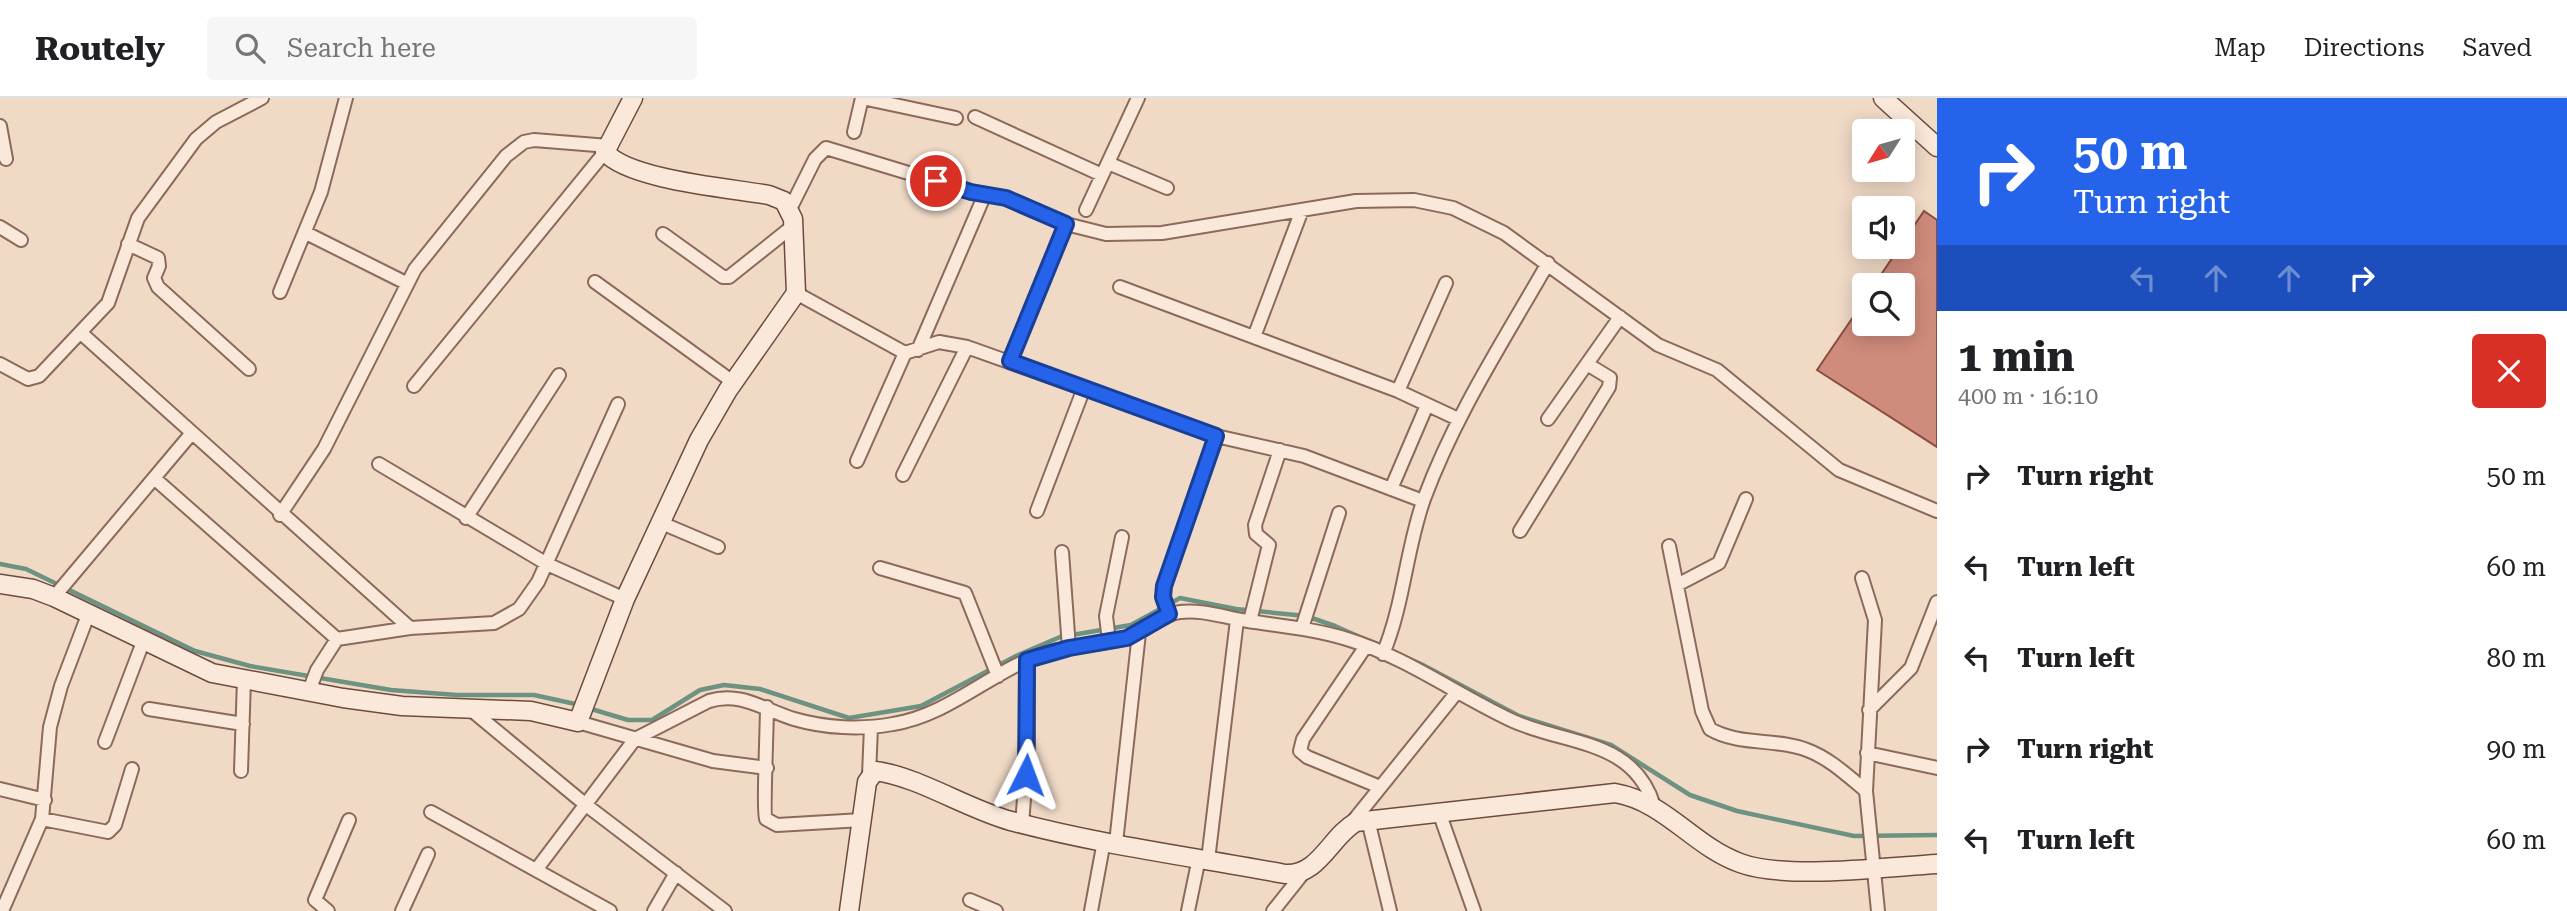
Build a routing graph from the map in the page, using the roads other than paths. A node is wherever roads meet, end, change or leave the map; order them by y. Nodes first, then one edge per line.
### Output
1 (262, 98) edge
2 (346, 98) edge
3 (633, 98) edge
4 (862, 98) edge
5 (1138, 98) edge
6 (1883, 98) edge
7 (975, 117) dead end
8 (956, 118) dead end
9 (0, 126) edge
10 (854, 132) dead end
11 (1937, 147) edge
12 (607, 149) junction
13 (6, 159) dead end
14 (1108, 163) junction
15 (1102, 175) junction
16 (1167, 188) dead end
17 (985, 194) junction
18 (1086, 210) dead end
19 (1301, 210) junction
20 (792, 218) junction
21 (1066, 224) junction
22 (0, 227) edge
23 (306, 233) junction
24 (663, 234) dead end
25 (21, 240) dead end
26 (128, 244) junction
27 (1548, 263) junction
28 (595, 282) dead end
29 (1446, 282) dead end
30 (406, 283) junction
31 (1120, 287) dead end
32 (280, 292) dead end
33 (796, 293) junction
34 (1620, 317) junction
35 (81, 333) junction
36 (1254, 337) junction
37 (967, 347) junction
38 (912, 351) junction
39 (1010, 361) junction
40 (0, 364) edge
41 (1587, 364) junction
42 (249, 369) dead end
43 (559, 375) dead end
44 (733, 382) junction
45 (414, 387) dead end
46 (1084, 388) junction
47 (1398, 391) junction
48 (618, 404) dead end
49 (1427, 405) junction
50 (1458, 419) junction
51 (1548, 419) dead end
52 (191, 434) junction
53 (1216, 436) junction
54 (1280, 450) junction
55 (857, 461) dead end
56 (379, 464) dead end
57 (903, 475) dead end
58 (153, 478) junction
59 (1391, 489) junction
60 (1746, 499) dead end
61 (1423, 501) junction
62 (1037, 511) dead end
63 (1937, 511) edge
64 (1339, 513) dead end
65 (280, 514) junction
66 (466, 518) junction
67 (659, 522) junction
68 (1520, 531) dead end
69 (1122, 537) dead end
70 (1669, 546) dead end
71 (718, 547) dead end
72 (1062, 551) dead end
73 (547, 564) junction
74 (880, 568) dead end
75 (1862, 578) dead end
76 (0, 584) edge
77 (1677, 585) junction
78 (59, 590) junction
79 (625, 599) junction
80 (1937, 603) edge
81 (1167, 609) junction
82 (88, 615) junction
83 (1248, 616) junction
84 (1305, 620) junction
85 (410, 628) junction
86 (1107, 633) junction
87 (1139, 633) junction
88 (337, 639) junction
89 (1069, 639) junction
90 (143, 642) junction
91 (1366, 646) junction
92 (1385, 648) junction
93 (1027, 660) junction
94 (994, 669) junction
95 (244, 679) junction
96 (310, 687) junction
97 (1457, 691) junction
98 (767, 707) junction
99 (149, 709) dead end
100 (470, 709) junction
101 (1869, 710) junction
102 (578, 719) junction
103 (243, 724) junction
104 (871, 727) junction
105 (635, 739) junction
106 (105, 742) dead end
107 (1867, 753) junction
108 (768, 768) junction
109 (1937, 768) edge
110 (132, 769) dead end
111 (242, 771) dead end
112 (869, 775) junction
113 (1380, 788) junction
114 (0, 789) edge
115 (1866, 791) junction
116 (45, 800) junction
117 (586, 805) junction
118 (1654, 806) junction
119 (431, 812) dead end
120 (1438, 813) junction
121 (42, 819) junction
122 (349, 820) dead end
123 (862, 820) junction
124 (1367, 820) junction
125 (1022, 824) junction
126 (1348, 827) junction
127 (1110, 842) junction
128 (428, 853) dead end
129 (1203, 859) junction
130 (1873, 862) junction
131 (1937, 864) edge
132 (536, 870) junction
133 (1304, 872) junction
134 (676, 873) junction
135 (970, 900) dead end
136 (2, 911) edge
137 (328, 911) edge
138 (402, 911) edge
139 (610, 911) edge
140 (654, 911) edge
141 (724, 911) edge
142 (849, 911) edge
143 (996, 911) edge
144 (1091, 911) edge
145 (1188, 911) edge
146 (1273, 911) edge
147 (1390, 911) edge
148 (1474, 911) edge
149 (1878, 911) edge

1 - 26 street
2 - 23 street
3 - 12 street
4 - 8 street
4 - 10 street
5 - 14 street
6 - 11 street
7 - 15 street
9 - 13 street
12 - 20 street
12 - 30 street
12 - 45 street
14 - 15 street
14 - 16 street
15 - 18 street
17 - 20 street
17 - 21 street
17 - 38 street
19 - 21 street
19 - 27 street
19 - 36 street
20 - 24 street
20 - 33 street
21 - 39 street
22 - 25 street
23 - 30 street
23 - 32 street
26 - 35 street
26 - 42 street
27 - 34 street
27 - 50 street
28 - 44 street
29 - 47 street
30 - 65 street
31 - 36 street
33 - 38 street
33 - 44 street
34 - 41 street
34 - 63 street
35 - 40 street
35 - 52 street
36 - 47 street
37 - 38 street
37 - 39 street
37 - 57 street
38 - 55 street
39 - 46 street
41 - 51 street
41 - 68 street
43 - 66 street
44 - 67 street
46 - 53 street
46 - 62 street
47 - 49 street
48 - 73 street
49 - 50 street
49 - 59 street
50 - 61 street
52 - 58 street
52 - 65 street
53 - 54 street
53 - 81 street
54 - 59 street
54 - 83 street
56 - 66 street
58 - 78 street
58 - 88 street
59 - 61 street
60 - 77 street
61 - 92 street
64 - 84 street
65 - 85 street
66 - 73 street
67 - 71 street
67 - 79 street
69 - 86 street
70 - 77 street
72 - 89 street
73 - 79 street
73 - 85 street
74 - 94 street
75 - 101 street
76 - 78 street
77 - 115 street
78 - 82 street
79 - 102 street
80 - 101 street
81 - 83 street
81 - 87 street
82 - 90 street
82 - 116 street
83 - 84 street
83 - 129 street
84 - 91 street
85 - 88 street
86 - 87 street
86 - 89 street
87 - 127 street
88 - 96 street
89 - 93 street
90 - 95 street
90 - 106 street
91 - 92 street
91 - 113 street
92 - 97 street
93 - 94 street
93 - 125 street
94 - 104 street
95 - 96 street
95 - 103 street
96 - 100 street
97 - 113 street
97 - 118 street
98 - 104 street
98 - 105 street
98 - 108 street
99 - 103 street
100 - 102 street
100 - 117 street
101 - 107 street
102 - 105 street
103 - 111 street
104 - 112 street
105 - 108 street
105 - 117 street
107 - 109 street
107 - 115 street
108 - 123 street
110 - 121 street
112 - 123 street
112 - 125 street
113 - 126 street
114 - 116 street
115 - 130 street
116 - 121 street
117 - 132 street
117 - 134 street
118 - 120 street
118 - 130 street
119 - 132 street
120 - 124 street
120 - 148 street
121 - 136 street
122 - 137 street
123 - 142 street
124 - 126 street
124 - 147 street
125 - 127 street
126 - 133 street
127 - 129 street
127 - 144 street
128 - 138 street
129 - 133 street
129 - 145 street
130 - 131 street
130 - 149 street
132 - 139 street
133 - 146 street
134 - 140 street
134 - 141 street
135 - 143 street

